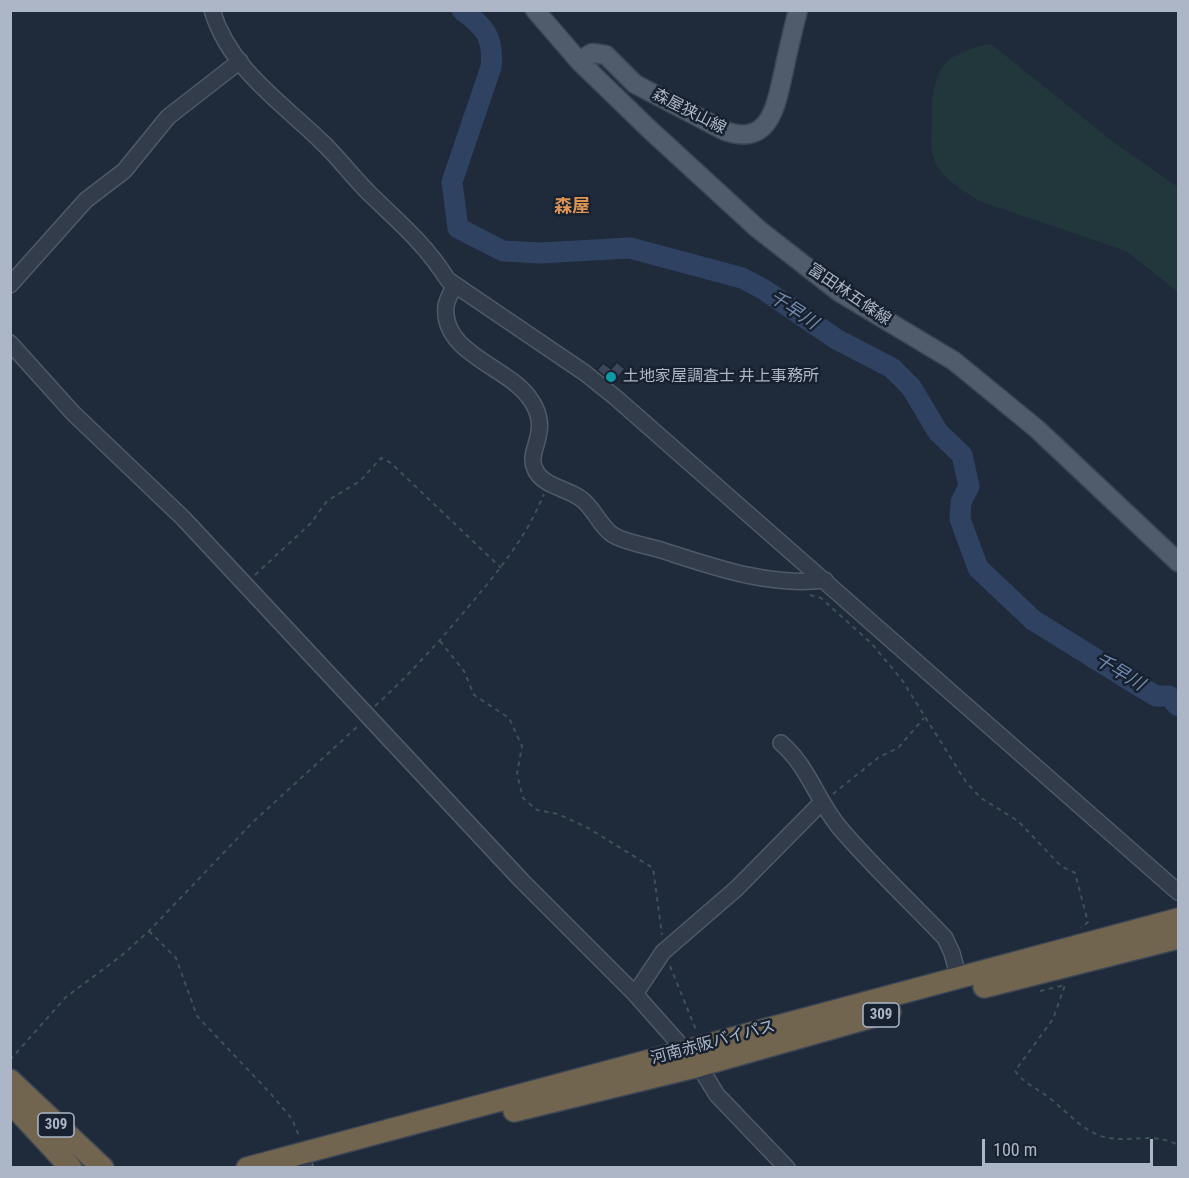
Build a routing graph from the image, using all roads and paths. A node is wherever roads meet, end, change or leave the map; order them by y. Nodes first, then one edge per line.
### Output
1 (212, 10) edge
2 (535, 10) edge
3 (798, 10) edge
4 (240, 62) junction
5 (579, 62) junction
6 (10, 285) edge
7 (455, 285) junction
8 (10, 343) edge
9 (548, 483) junction
10 (1179, 562) edge
11 (501, 568) junction
12 (825, 580) junction
13 (246, 584) junction
14 (800, 592) dead end
15 (440, 641) junction
16 (366, 714) junction
17 (924, 718) junction
18 (781, 743) dead end
19 (822, 802) junction
20 (1179, 892) edge
21 (1179, 919) edge
22 (149, 931) junction
23 (1079, 931) dead end
24 (1179, 938) edge
25 (663, 952) junction
26 (959, 979) junction
27 (1034, 992) dead end
28 (635, 994) junction
29 (695, 1054) junction
30 (10, 1060) edge
31 (10, 1080) edge
32 (10, 1102) edge
33 (1179, 1145) edge
34 (304, 1160) edge
35 (71, 1167) edge
36 (103, 1167) edge
37 (248, 1167) edge
38 (787, 1167) edge

1 - 4 street
2 - 5 main road, 富田林五條線
3 - 5 main road, 森屋狭山線
4 - 6 street
4 - 7 street
5 - 10 main road, 富田林五條線
7 - 9 street
7 - 12 street
8 - 13 street
9 - 11 path
9 - 12 street
11 - 13 path
11 - 15 path
12 - 20 street
13 - 16 street
14 - 17 path
15 - 16 path
15 - 25 path
16 - 22 path
16 - 28 street
17 - 19 path
17 - 23 path
18 - 19 street
19 - 25 street
19 - 26 street
21 - 26 highway, 河南赤阪バイパス / 309
22 - 30 path
22 - 34 path
24 - 29 highway, 河南赤阪バイパス / 309
25 - 28 street
25 - 29 path
26 - 29 highway, 河南赤阪バイパス / 309
27 - 33 path
28 - 29 street
29 - 34 highway, 河南赤阪バイパス / 309
29 - 38 street
31 - 36 highway, 309
32 - 35 highway, 309
34 - 37 highway, 河南赤阪バイパス / 309

